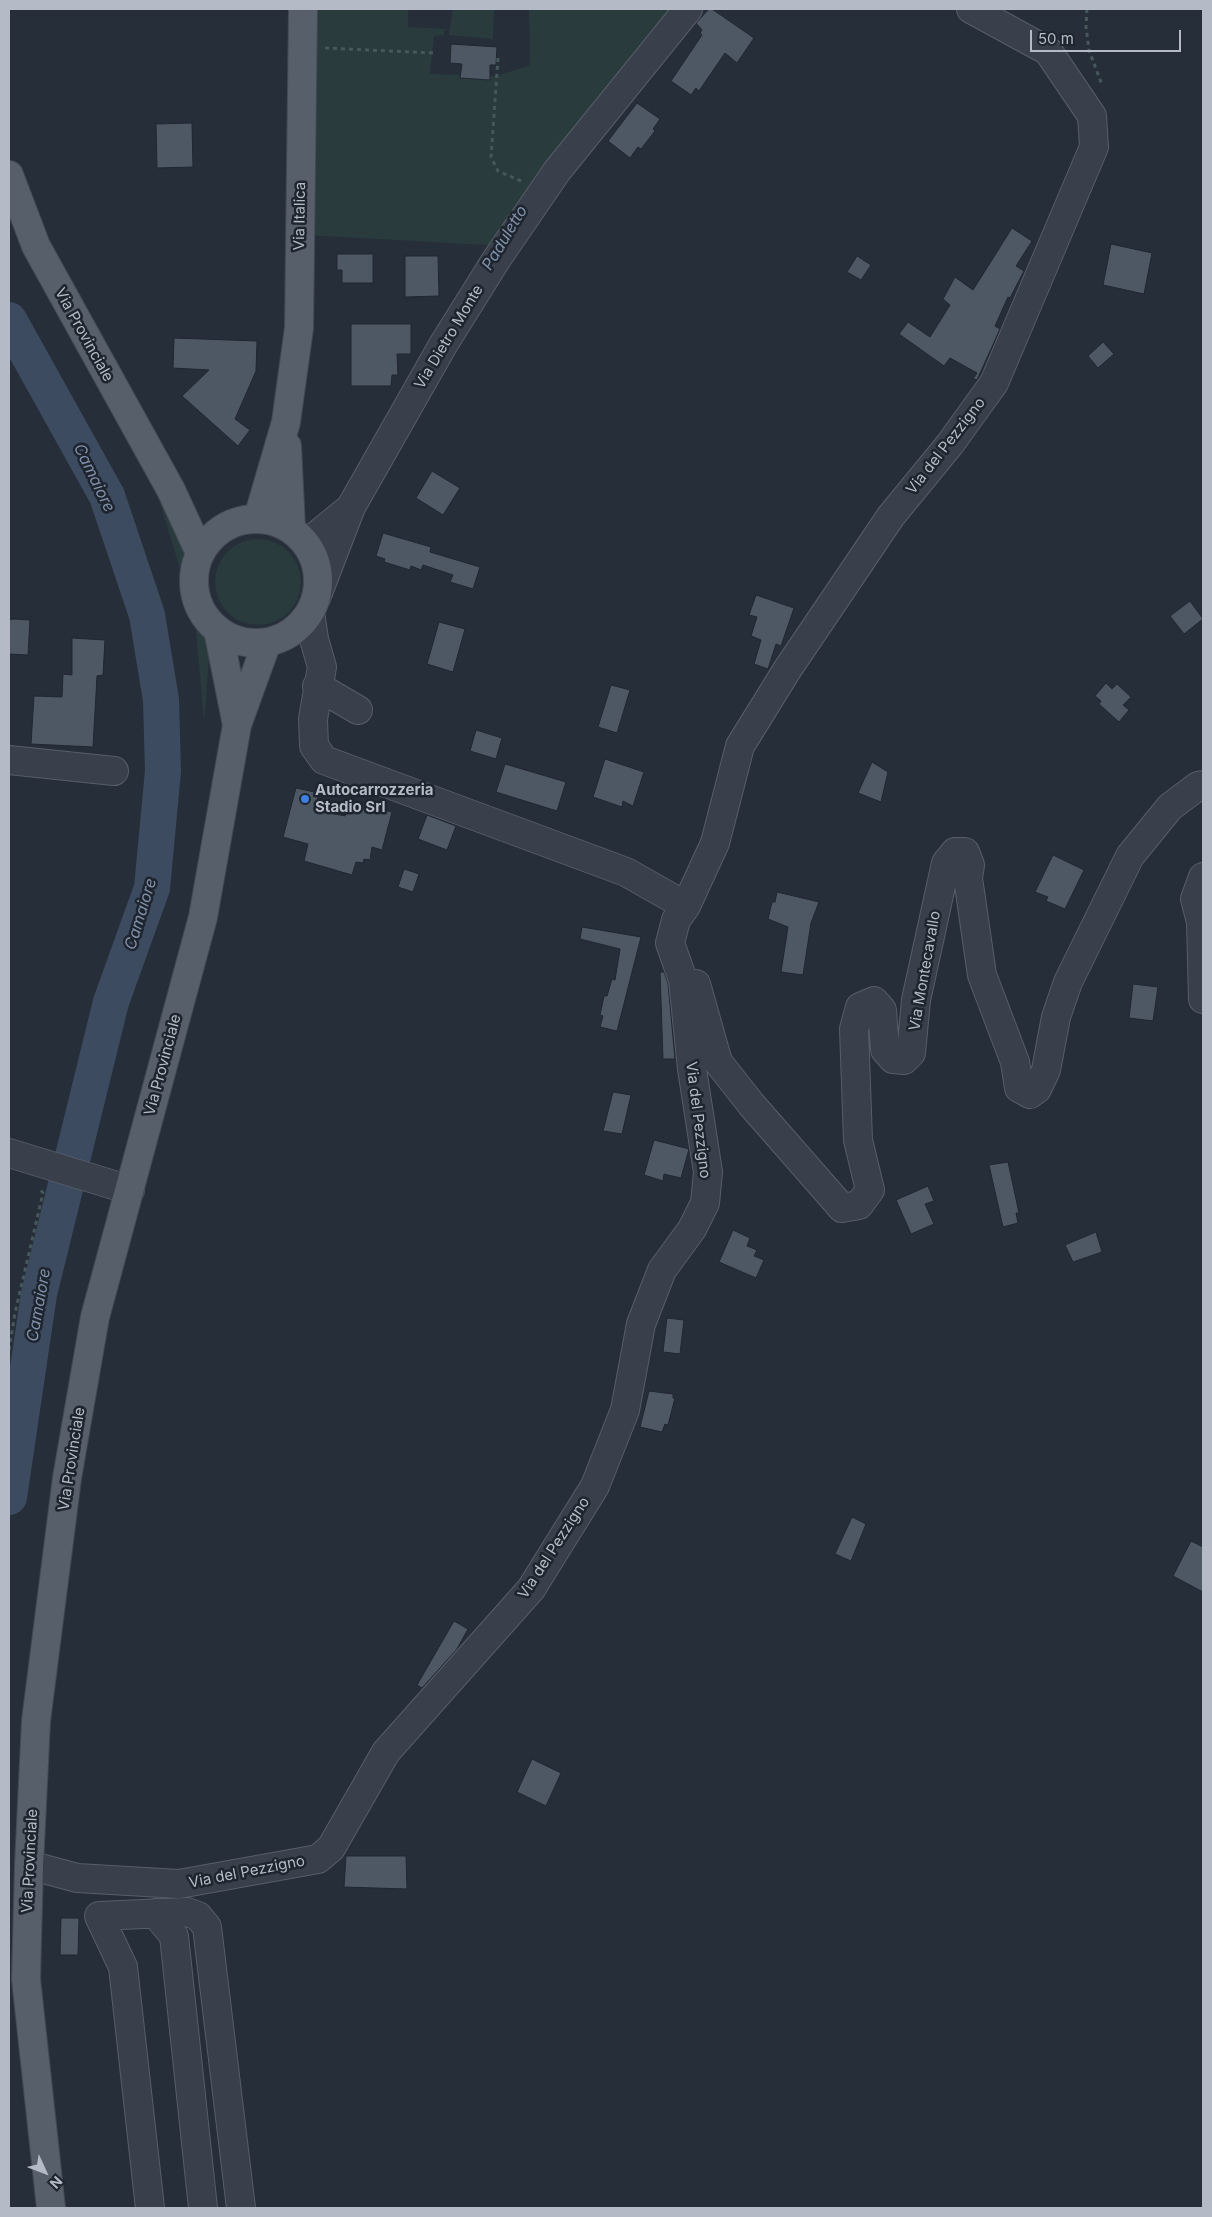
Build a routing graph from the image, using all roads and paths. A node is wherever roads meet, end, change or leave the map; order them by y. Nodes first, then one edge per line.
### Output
1 (303, 9) edge
2 (688, 9) edge
3 (971, 9) edge
4 (302, 47) junction
5 (433, 53) dead end
6 (498, 58) dead end
7 (9, 175) edge
8 (542, 191) junction
9 (286, 422) junction
10 (171, 490) junction
11 (351, 507) junction
12 (258, 518) junction
13 (220, 530) junction
14 (299, 536) junction
15 (200, 553) junction
16 (309, 619) junction
17 (218, 630) junction
18 (267, 642) junction
19 (317, 686) junction
20 (358, 710) dead end
21 (237, 725) junction
22 (9, 760) edge
23 (114, 771) dead end
24 (1203, 785) edge
25 (1203, 877) edge
26 (686, 906) junction
27 (1203, 999) edge
28 (9, 1153) edge
29 (36, 1174) junction
30 (130, 1190) junction
31 (9, 1350) edge
32 (29, 1865) junction
33 (78, 1878) junction
34 (155, 1913) junction
35 (99, 1916) junction
36 (50, 2208) edge
37 (150, 2208) edge
38 (203, 2208) edge
39 (241, 2208) edge

1 - 4 main road, Via Italica
2 - 8 street, Via Dietro Monte
3 - 26 street, Via del Pezzigno
4 - 5 path
4 - 9 main road, Via Italica
6 - 8 path
7 - 10 main road, Via Provinciale
8 - 11 street, Via Dietro Monte
9 - 12 main road, Via Italica
9 - 14 main road, Via Italica
10 - 13 main road, Via Provinciale
10 - 15 main road, Via Provinciale
11 - 14 street, Via Dietro Monte
11 - 16 street, Via Dietro Monte
12 - 13 main road, Via Provinciale
12 - 14 main road, Via Provinciale
13 - 15 main road, Via Provinciale
14 - 16 main road
15 - 17 main road, Via Provinciale
16 - 18 main road, Via Provinciale
16 - 19 street
17 - 18 main road, Via Provinciale
17 - 21 main road, Via Provinciale
18 - 21 main road, Via Provinciale
19 - 20 street
19 - 26 street
21 - 30 main road, Via Provinciale
22 - 23 street
24 - 26 street, Via Montecavallo
25 - 27 street
26 - 33 street, Via del Pezzigno
28 - 29 street
29 - 30 street
29 - 31 path
30 - 32 main road, Via Provinciale
32 - 33 street, Via del Pezzigno
32 - 36 main road, Via Provinciale
33 - 35 street
34 - 35 street
34 - 38 street
34 - 39 street
35 - 37 street

